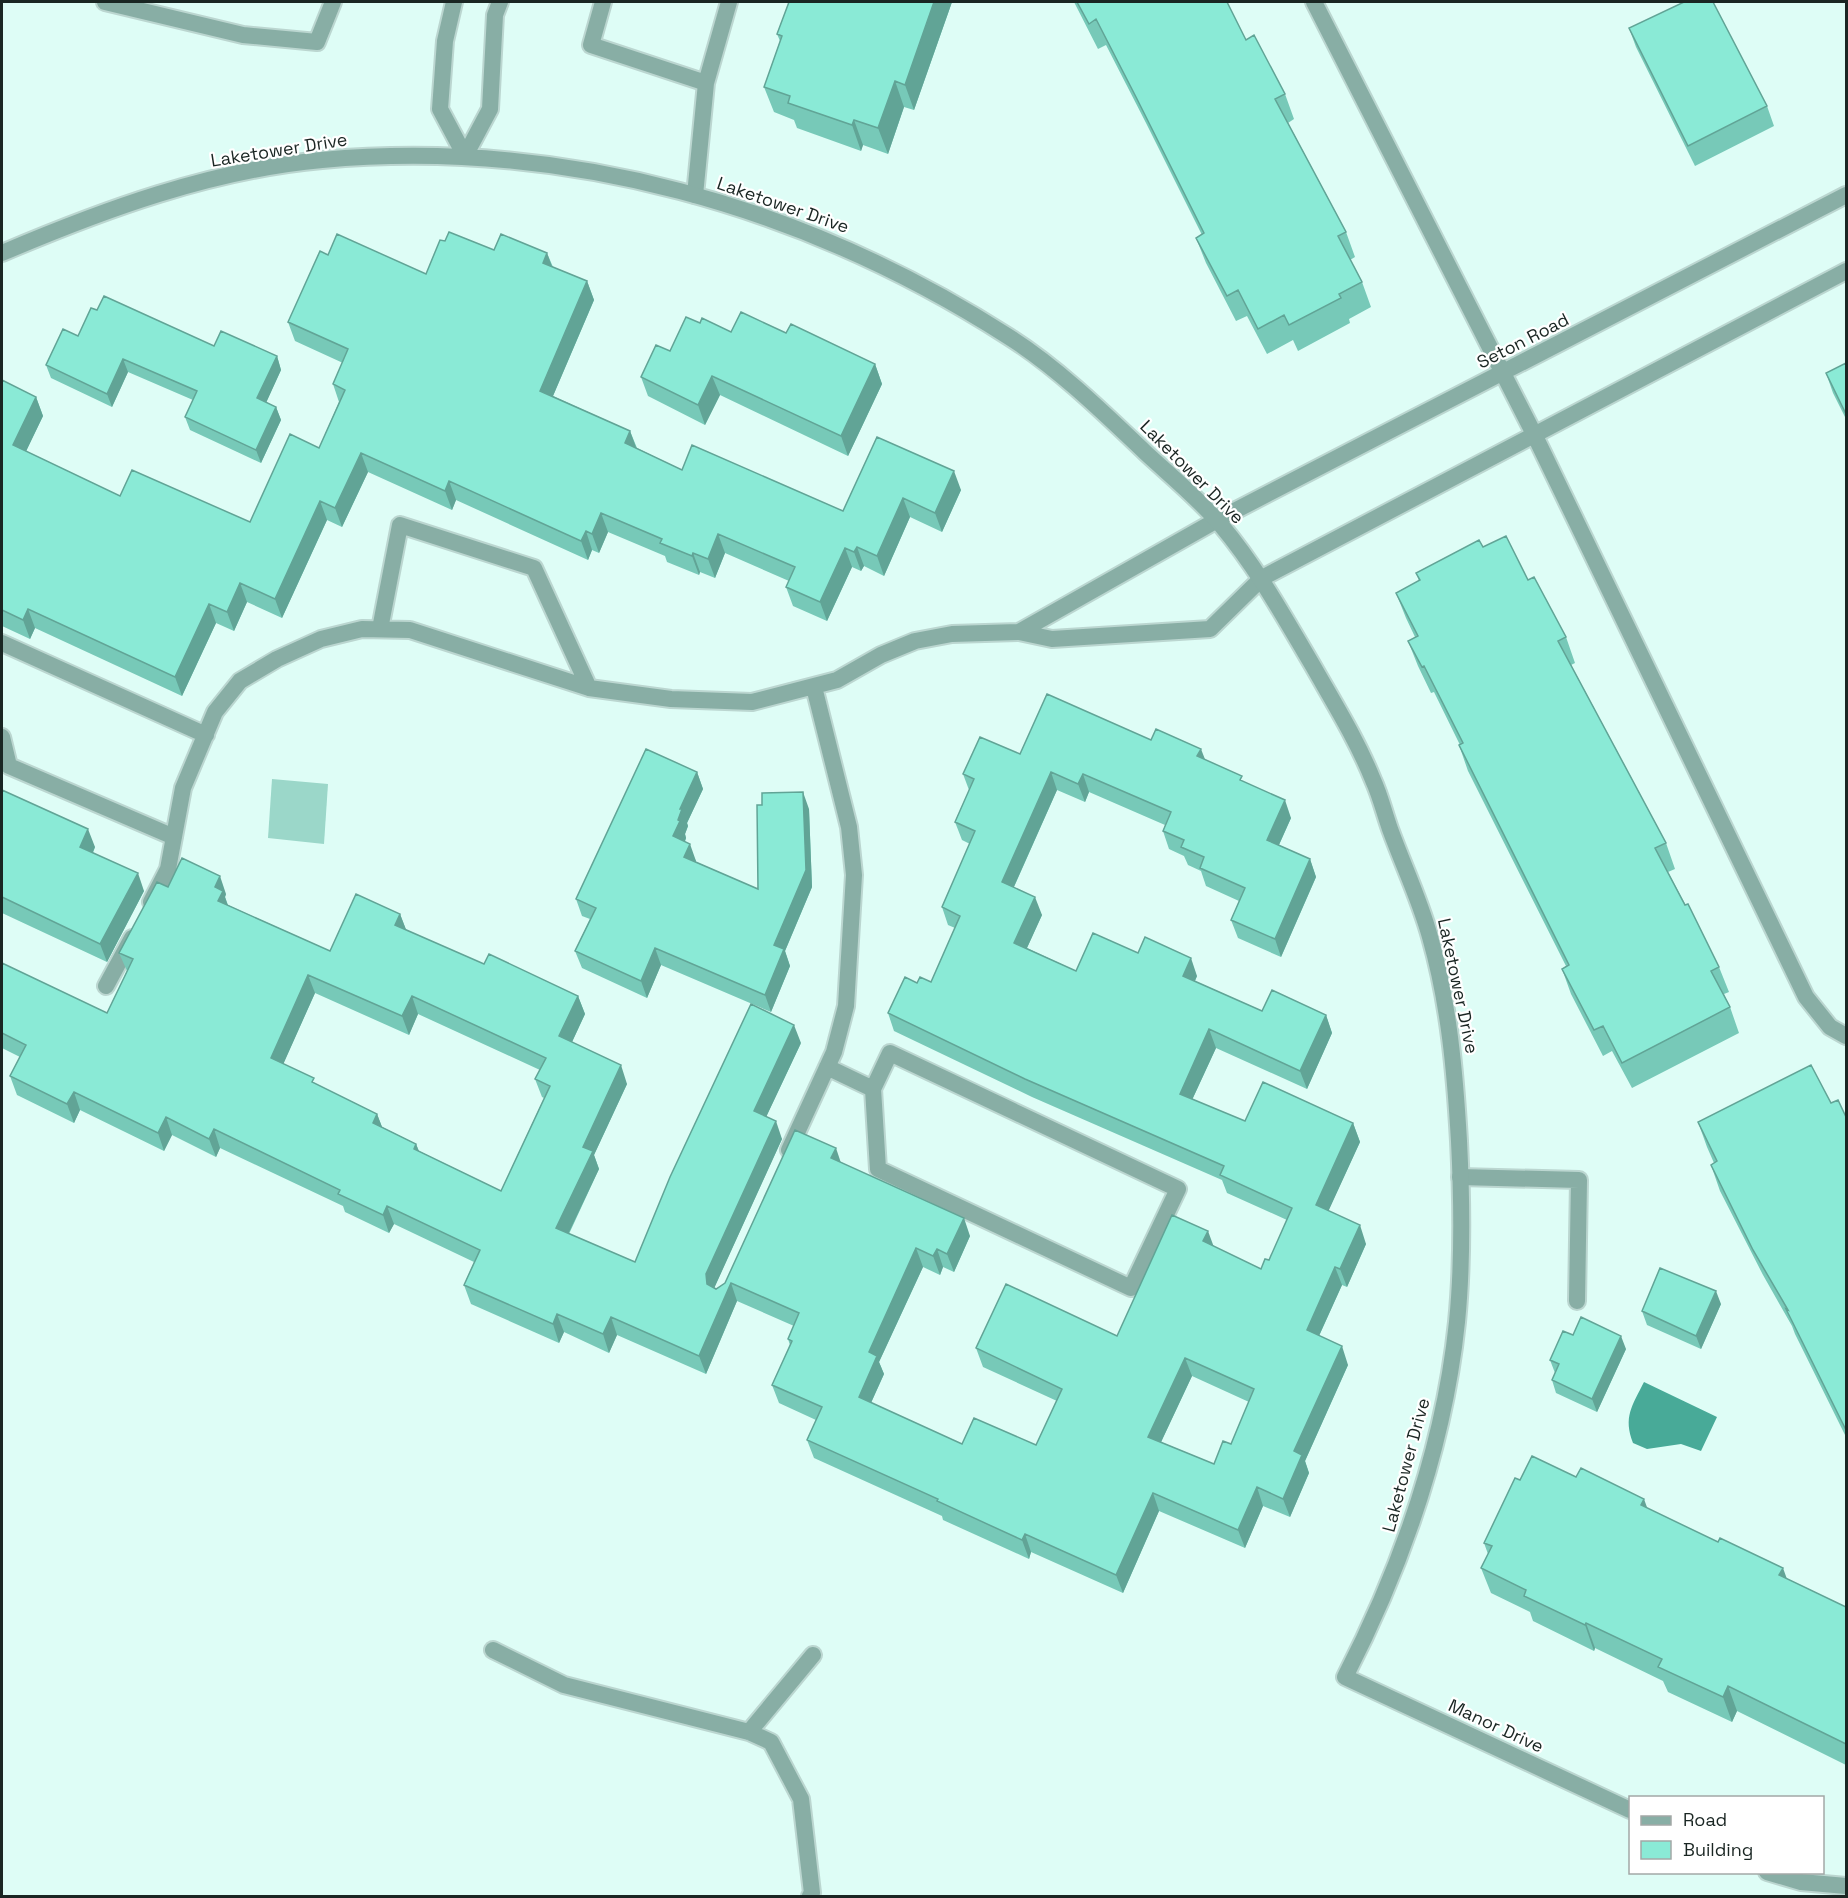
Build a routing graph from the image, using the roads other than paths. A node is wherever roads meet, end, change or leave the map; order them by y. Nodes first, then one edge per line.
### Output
1 (105, 2) edge
2 (333, 2) edge
3 (454, 2) edge
4 (500, 2) edge
5 (603, 2) edge
6 (729, 2) edge
7 (1314, 2) edge
8 (706, 83) junction
9 (465, 156) junction
10 (695, 195) junction
11 (1846, 195) edge
12 (2, 253) edge
13 (1846, 271) edge
14 (1502, 374) junction
15 (1534, 434) junction
16 (1217, 520) junction
17 (1262, 578) junction
18 (380, 629) junction
19 (1019, 632) junction
20 (2, 643) edge
21 (814, 687) junction
22 (589, 688) junction
23 (206, 735) junction
24 (2, 737) edge
25 (174, 837) junction
26 (106, 986) dead end
27 (1846, 1036) edge
28 (827, 1067) junction
29 (873, 1089) junction
30 (784, 1161) edge
31 (1461, 1177) junction
32 (1577, 1301) dead end
33 (493, 1650) dead end
34 (813, 1654) dead end
35 (1345, 1677) joint
36 (749, 1732) junction
37 (1629, 1810) edge
38 (1774, 1874) edge
39 (1846, 1886) edge
40 (810, 1896) edge

1 - 2 street
3 - 9 street
4 - 9 street
5 - 8 street
6 - 8 street
7 - 14 street
8 - 10 street
9 - 10 street, Laketower Drive
9 - 12 street, Laketower Drive
10 - 16 street, Laketower Drive
11 - 14 street, Seton Road
13 - 15 street
14 - 15 street
14 - 16 street, Seton Road
15 - 17 street
15 - 27 street
16 - 17 street, Laketower Drive
16 - 19 street, Seton Road
17 - 19 street
17 - 31 street, Laketower Drive
18 - 22 street
18 - 22 street
18 - 23 street
19 - 21 street
20 - 23 street
21 - 22 street
21 - 28 street
23 - 25 street
24 - 25 street
25 - 26 street
28 - 29 street
28 - 30 street
29 - 29 street
31 - 32 street
31 - 35 street, Laketower Drive
33 - 36 street
34 - 36 street
35 - 37 street, Manor Drive
36 - 40 street
38 - 39 street

